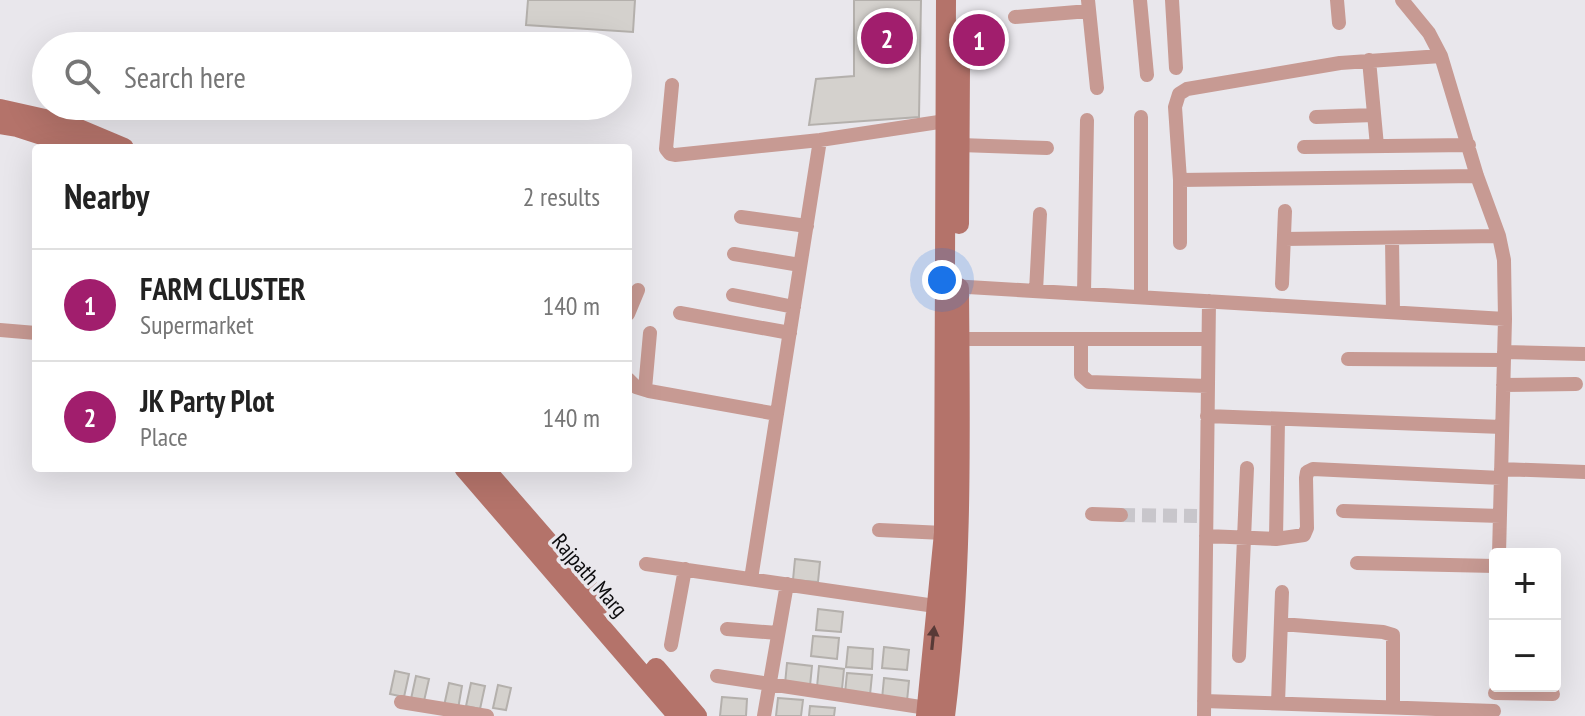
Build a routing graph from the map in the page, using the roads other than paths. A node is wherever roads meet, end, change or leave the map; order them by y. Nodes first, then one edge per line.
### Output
1 (946, 0) edge
2 (959, 0) edge
3 (1140, 0) edge
4 (1172, 0) edge
5 (1337, 0) edge
6 (1402, 0) edge
7 (1088, 6) edge
8 (1015, 17) dead end
9 (1339, 23) dead end
10 (1441, 56) junction
11 (1369, 60) junction
12 (1176, 68) dead end
13 (1147, 75) dead end
14 (672, 85) dead end
15 (1097, 88) dead end
16 (0, 109) edge
17 (1374, 115) junction
18 (32, 116) edge
19 (1141, 117) dead end
20 (1316, 117) dead end
21 (49, 120) edge
22 (953, 120) junction
23 (1087, 120) dead end
24 (0, 124) edge
25 (820, 140) junction
26 (70, 144) edge
27 (114, 144) edge
28 (960, 145) junction
29 (1469, 145) junction
30 (1377, 146) junction
31 (1304, 147) dead end
32 (1047, 148) dead end
33 (1477, 176) junction
34 (1180, 180) junction
35 (1285, 211) dead end
36 (1040, 214) dead end
37 (741, 217) dead end
38 (807, 226) junction
39 (1499, 236) junction
40 (1392, 238) junction
41 (1284, 239) junction
42 (1180, 243) dead end
43 (734, 254) dead end
44 (800, 265) junction
45 (1282, 284) dead end
46 (952, 286) junction
47 (638, 290) dead end
48 (1036, 291) junction
49 (1084, 294) junction
50 (733, 295) dead end
51 (1141, 297) junction
52 (1209, 301) junction
53 (632, 304) edge
54 (794, 307) junction
55 (1393, 312) junction
56 (680, 313) dead end
57 (1505, 319) junction
58 (0, 330) edge
59 (32, 333) edge
60 (650, 333) dead end
61 (790, 333) junction
62 (959, 339) junction
63 (1081, 339) junction
64 (1208, 339) junction
65 (1585, 354) edge
66 (1504, 356) junction
67 (1348, 359) dead end
68 (632, 383) edge
69 (1576, 384) dead end
70 (1503, 385) junction
71 (1208, 386) junction
72 (645, 389) junction
73 (777, 414) junction
74 (1207, 416) junction
75 (1278, 420) junction
76 (1502, 427) junction
77 (1247, 468) dead end
78 (468, 472) edge
79 (487, 472) edge
80 (1585, 472) edge
81 (1501, 474) junction
82 (1343, 511) dead end
83 (1092, 514) dead end
84 (1121, 515) tunnel mouth
85 (1500, 516) junction
86 (879, 530) dead end
87 (944, 533) junction
88 (1206, 536) junction
89 (1245, 538) junction
90 (1276, 539) junction
91 (1499, 548) edge
92 (1357, 563) dead end
93 (646, 564) dead end
94 (1489, 566) edge
95 (685, 569) junction
96 (751, 579) junction
97 (787, 584) junction
98 (1282, 592) dead end
99 (946, 607) junction
100 (1281, 624) junction
101 (727, 629) dead end
102 (778, 633) junction
103 (671, 645) dead end
104 (1239, 656) dead end
105 (717, 676) dead end
106 (770, 685) junction
107 (1495, 692) edge
108 (1530, 692) edge
109 (1553, 694) dead end
110 (401, 702) dead end
111 (1278, 703) junction
112 (1204, 709) edge
113 (1306, 710) edge
114 (1391, 710) edge
115 (1345, 711) edge
116 (932, 713) edge
117 (1494, 714) edge
118 (487, 716) edge
119 (678, 716) edge
120 (697, 716) edge
121 (764, 716) edge

1 - 22 street
2 - 22 street
3 - 13 street
4 - 12 street
5 - 9 street
6 - 10 street
7 - 8 street
7 - 15 street
10 - 11 street
10 - 29 street
11 - 17 street
11 - 34 street
14 - 25 street
16 - 18 street
17 - 20 street
17 - 30 street
19 - 51 street
21 - 27 street
22 - 25 street
22 - 28 street
22 - 46 street
23 - 49 street
24 - 26 street
25 - 38 street
28 - 32 street
28 - 46 street
29 - 30 street
29 - 33 street
30 - 31 street
33 - 34 street
33 - 39 street
34 - 42 street
35 - 41 street
36 - 48 street
37 - 38 street
38 - 44 street
39 - 40 street
39 - 57 street
40 - 41 street
40 - 55 street
41 - 45 street
43 - 44 street
44 - 54 street
46 - 48 street
46 - 62 street
46 - 87 street
47 - 53 street
48 - 49 street
49 - 51 street
50 - 54 street
51 - 52 street
52 - 55 street
52 - 64 street
54 - 61 street
55 - 57 street
56 - 61 street
57 - 66 street
58 - 59 street
60 - 72 street
61 - 73 street
62 - 63 street
62 - 99 street
63 - 64 street
63 - 71 street
64 - 71 street
65 - 66 street
66 - 67 street
66 - 70 street
68 - 72 street
69 - 70 street
70 - 76 street
71 - 74 street
72 - 73 street
73 - 96 street
74 - 75 street
74 - 88 street
75 - 76 street
75 - 90 street
76 - 81 street
77 - 89 street
78 - 119 street, Rajpath Marg
79 - 120 street, Rajpath Marg
80 - 81 street
81 - 85 street
81 - 90 street
82 - 85 street
83 - 84 street
85 - 91 street
86 - 87 street
87 - 99 street
88 - 89 street
88 - 112 street
89 - 90 street
89 - 104 street
92 - 94 street
93 - 95 street
95 - 96 street
95 - 103 street
96 - 97 street
97 - 99 street
97 - 102 street
98 - 100 street
99 - 116 street
100 - 111 street
100 - 114 street
101 - 102 street
102 - 106 street
105 - 106 street
106 - 116 street
106 - 121 street
107 - 117 street
108 - 109 street
110 - 118 street
111 - 112 street
111 - 113 street
113 - 115 street
114 - 115 street
114 - 117 street

